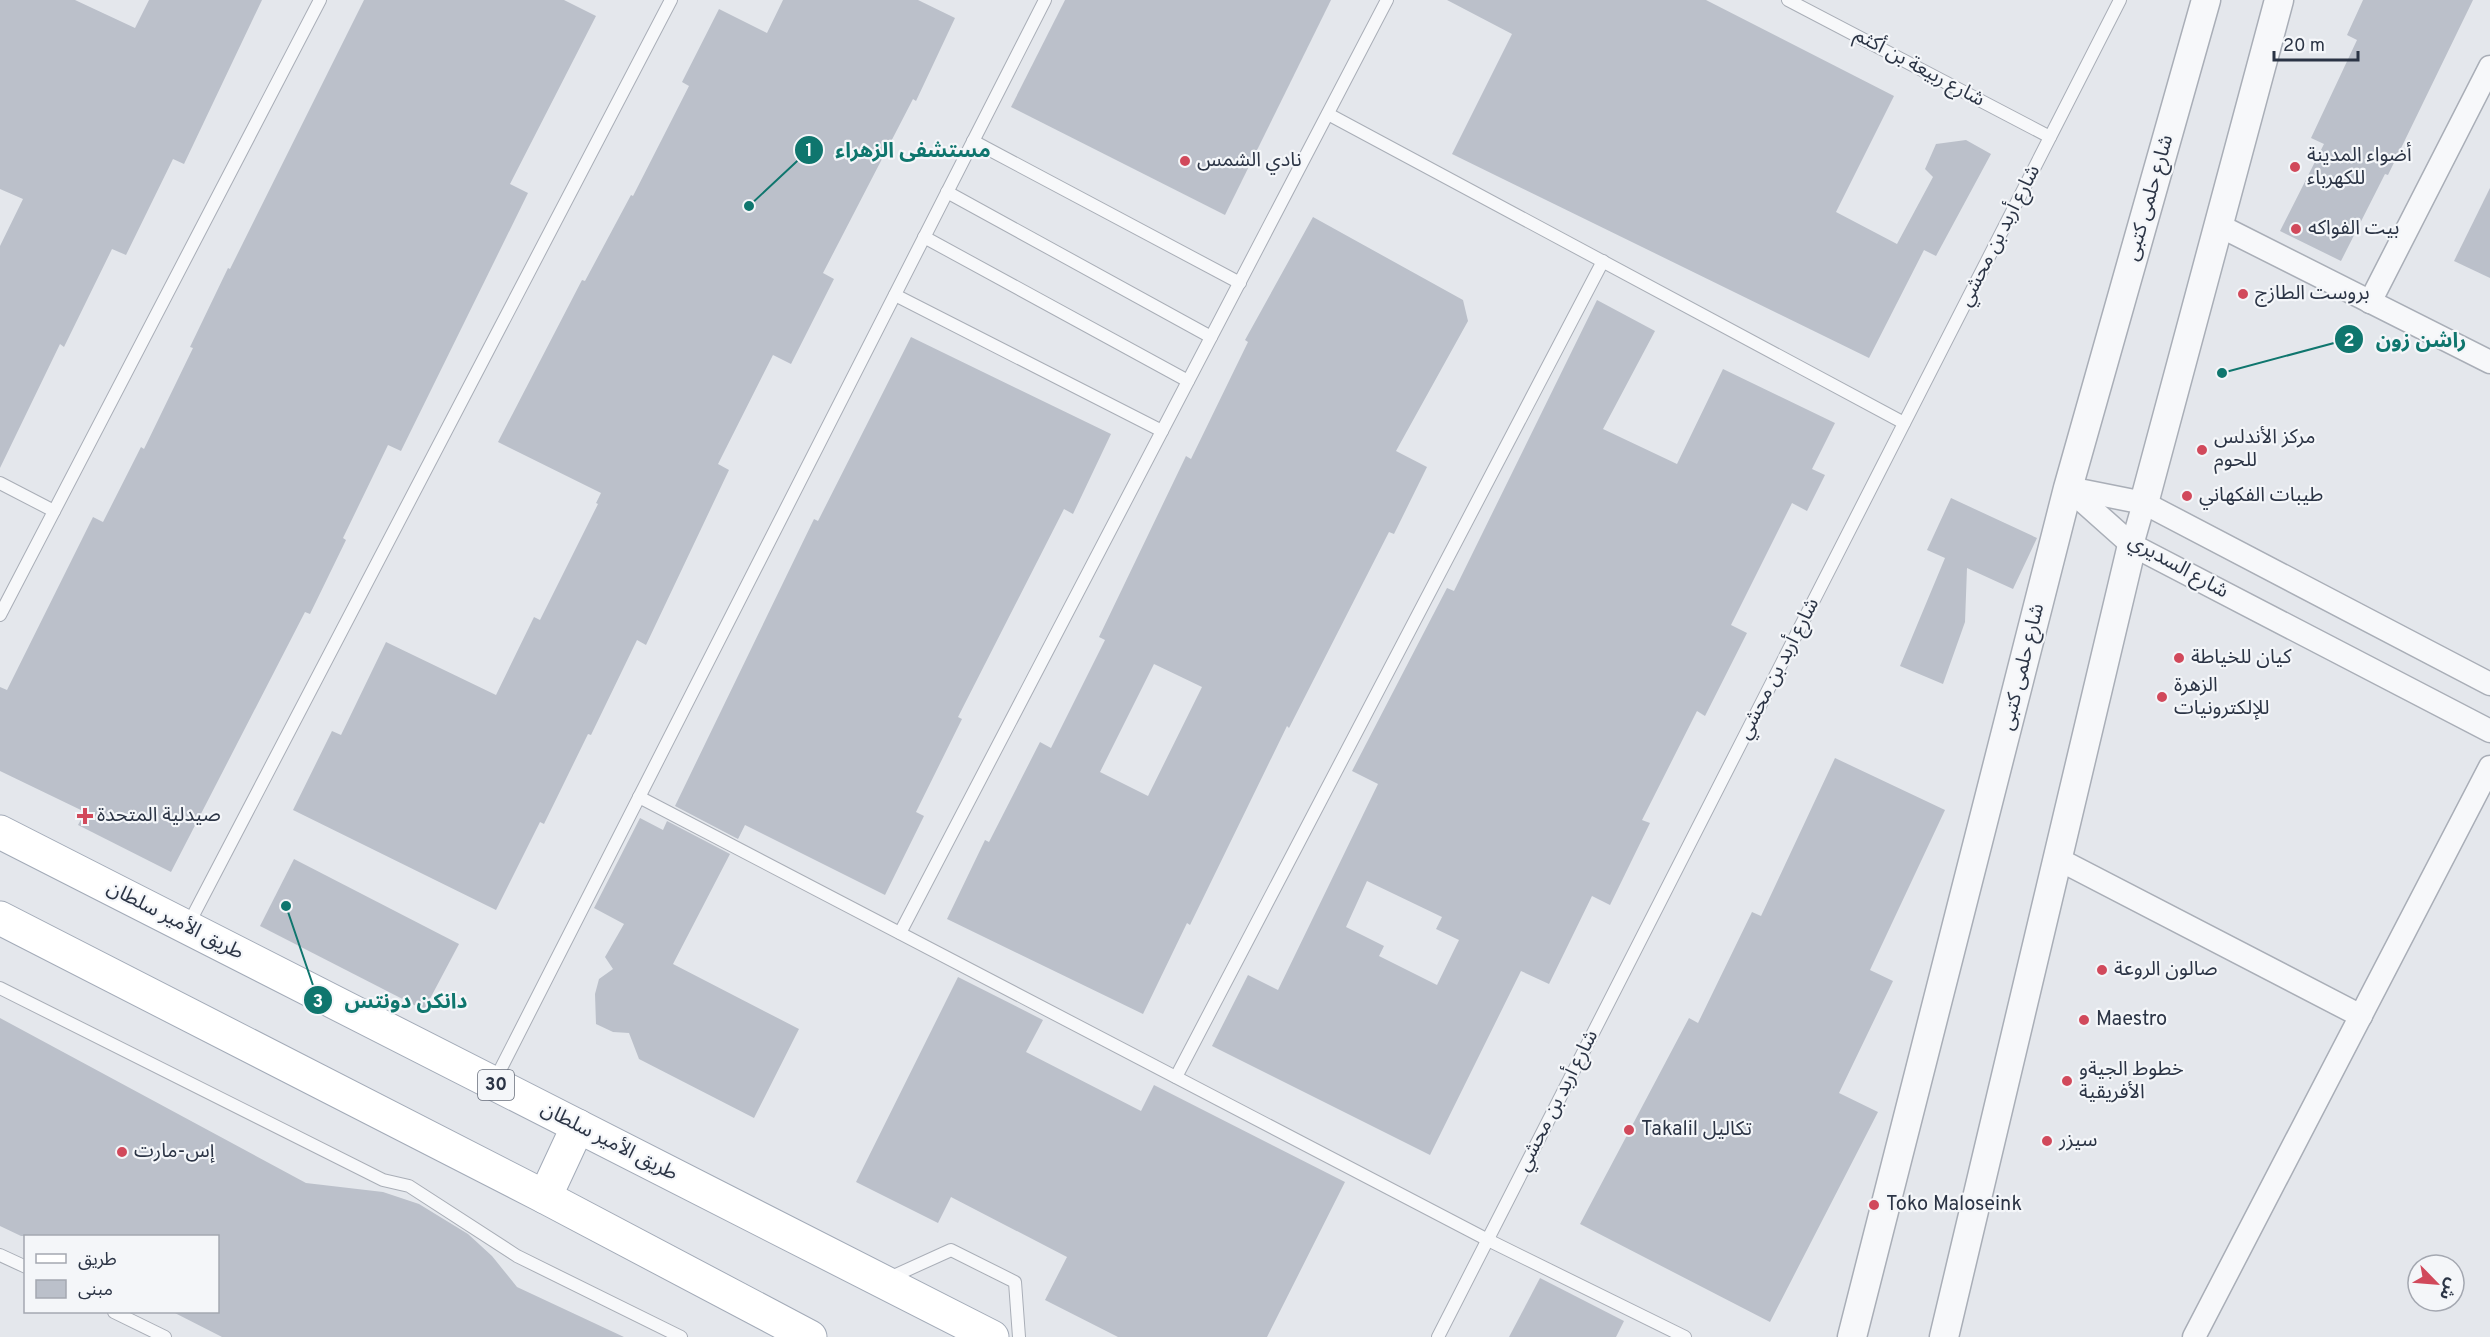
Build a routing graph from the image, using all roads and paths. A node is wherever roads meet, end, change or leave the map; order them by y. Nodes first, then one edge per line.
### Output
1 (320, 0) edge
2 (672, 0) edge
3 (1045, 0) edge
4 (1387, 0) edge
5 (1788, 0) edge
6 (2120, 0) edge
7 (2206, 0) edge
8 (2279, 0) edge
9 (2490, 67) edge
10 (1328, 114) junction
11 (2050, 137) junction
12 (973, 141) junction
13 (947, 192) junction
14 (2218, 225) junction
15 (924, 237) junction
16 (1603, 261) junction
17 (1240, 283) junction
18 (895, 295) junction
19 (2370, 302) junction
20 (1211, 337) junction
21 (2490, 362) edge
22 (1188, 381) junction
23 (1904, 423) junction
24 (1162, 431) junction
25 (0, 483) edge
26 (2068, 488) junction
27 (2144, 503) junction
28 (54, 511) junction
29 (2132, 545) junction
30 (0, 615) edge
31 (2490, 684) edge
32 (2490, 731) edge
33 (2490, 767) edge
34 (639, 796) junction
35 (0, 832) edge
36 (2058, 859) junction
37 (0, 918) edge
38 (187, 927) junction
39 (900, 933) junction
40 (0, 988) edge
41 (2361, 1016) junction
42 (1176, 1077) junction
43 (494, 1083) junction
44 (578, 1126) junction
45 (545, 1197) junction
46 (1488, 1240) junction
47 (0, 1254) edge
48 (24, 1266) edge
49 (882, 1281) junction
50 (118, 1313) edge
51 (165, 1337) edge
52 (681, 1337) edge
53 (810, 1337) edge
54 (992, 1337) edge
55 (1019, 1337) edge
56 (1438, 1337) edge
57 (1685, 1337) edge
58 (1852, 1337) edge
59 (1944, 1337) edge
60 (2194, 1337) edge

1 - 28 lane
2 - 38 lane
3 - 12 lane
4 - 10 lane
5 - 11 lane, شارع ربيعة بن أكثم
6 - 11 lane, شارع أربد بن محشي
7 - 26 street, شارع حلمى كتبى
8 - 14 street
9 - 19 street
10 - 16 lane
10 - 17 lane
11 - 23 lane, شارع أربد بن محشي
12 - 13 lane
12 - 17 lane
13 - 15 lane
13 - 20 lane
14 - 19 street
14 - 27 street
15 - 18 lane
15 - 22 lane
16 - 23 lane
16 - 42 lane
17 - 20 lane
18 - 24 lane
18 - 34 lane
19 - 21 street
20 - 22 lane
22 - 24 lane
23 - 46 lane, شارع أربد بن محشي
24 - 39 lane
25 - 28 lane
26 - 27 street, شارع السديري
26 - 29 street, شارع السديري
26 - 58 street, شارع حلمى كتبى
27 - 29 street
27 - 31 street, شارع السديري
28 - 30 lane
29 - 32 street, شارع السديري
29 - 36 street
33 - 41 street
34 - 39 lane
34 - 43 lane
35 - 38 main road, طريق الأمير سلطان / 30
36 - 41 street
36 - 59 street
37 - 45 main road
38 - 43 main road, طريق الأمير سلطان / 30
39 - 42 lane
40 - 52 lane
41 - 60 street
42 - 46 lane
43 - 44 main road, طريق الأمير سلطان / 30
44 - 45 main road
44 - 49 main road, طريق الأمير سلطان / 30
45 - 53 main road
46 - 56 lane, شارع أربد بن محشي
46 - 57 lane
47 - 48 lane
49 - 54 main road, طريق الأمير سلطان / 30
49 - 55 lane
50 - 51 lane

